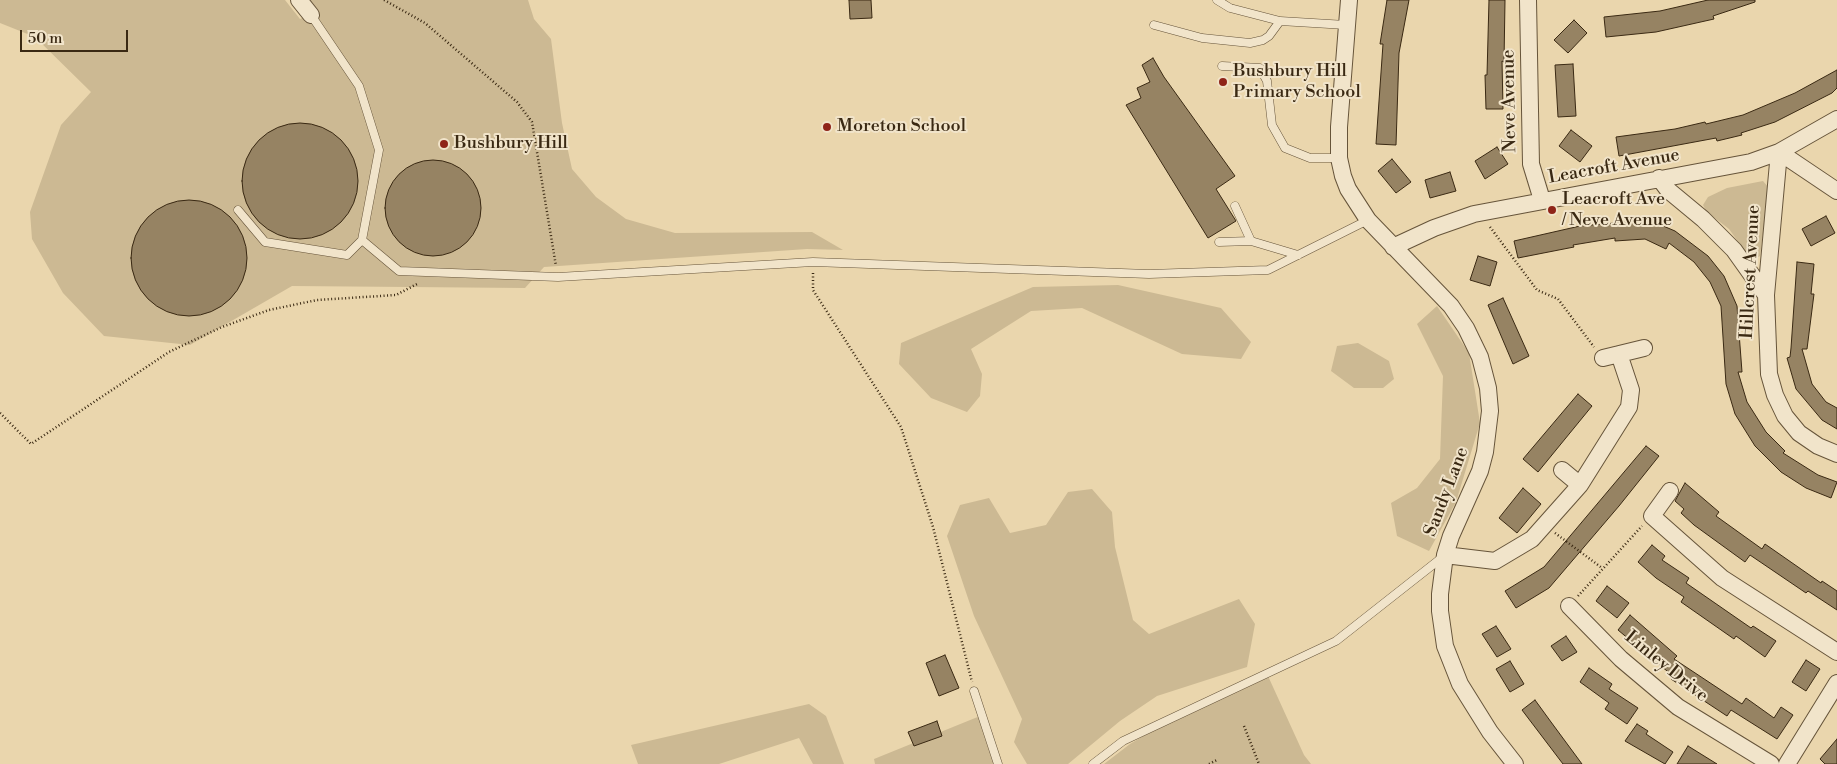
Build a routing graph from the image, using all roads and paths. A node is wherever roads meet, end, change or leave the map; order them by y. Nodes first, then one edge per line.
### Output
1 (299, 0) edge
2 (384, 0) edge
3 (1217, 0) edge
4 (1348, 0) edge
5 (1528, 0) edge
6 (311, 16) joint
7 (1280, 21) junction
8 (1154, 25) dead end
9 (1346, 25) junction
10 (1222, 66) dead end
11 (1837, 119) edge
12 (1779, 152) junction
13 (1339, 158) junction
14 (1660, 178) junction
15 (1837, 192) edge
16 (1542, 200) junction
17 (1235, 206) dead end
18 (238, 210) dead end
19 (1480, 212) junction
20 (1368, 220) junction
21 (362, 240) junction
22 (1251, 241) junction
23 (1219, 242) dead end
24 (1393, 247) junction
25 (1298, 255) junction
26 (813, 262) junction
27 (440, 273) junction
28 (558, 277) junction
29 (1766, 295) junction
30 (1644, 348) dead end
31 (1619, 354) junction
32 (1603, 358) joint
33 (0, 413) edge
34 (1837, 454) edge
35 (1562, 470) dead end
36 (1580, 485) junction
37 (1670, 491) dead end
38 (1652, 516) junction
39 (1568, 542) dead end
40 (1445, 555) junction
41 (1602, 568) junction
42 (1569, 606) joint
43 (1837, 652) edge
44 (1837, 683) edge
45 (974, 691) joint
46 (1244, 726) dead end
47 (1217, 760) dead end
48 (998, 764) edge
49 (1093, 764) edge
50 (1209, 764) edge
51 (1258, 764) edge
52 (1515, 764) edge
53 (1771, 764) edge
54 (1787, 764) edge

1 - 6 street
2 - 28 path
3 - 7 lane
4 - 9 street, Sandy Lane
5 - 16 street, Neve Avenue
6 - 21 lane
7 - 8 lane
7 - 9 lane
9 - 13 street, Sandy Lane
10 - 13 lane
11 - 12 street, Leacroft Avenue
12 - 14 street, Leacroft Avenue
12 - 15 street
12 - 29 street, Hillcrest Avenue
13 - 20 street, Sandy Lane
14 - 16 street, Leacroft Avenue
14 - 29 street
16 - 19 street, Leacroft Avenue
17 - 22 lane
18 - 21 lane
19 - 24 street, Leacroft Avenue
19 - 32 path
20 - 24 street, Sandy Lane
20 - 25 lane
21 - 27 lane
22 - 23 lane
22 - 25 lane
24 - 40 street, Sandy Lane
25 - 26 lane
26 - 28 lane
26 - 45 path
27 - 28 lane
27 - 33 path
29 - 34 street, Hillcrest Avenue
30 - 31 street
31 - 32 street
31 - 36 street
35 - 36 street
36 - 40 street
37 - 38 street
38 - 41 path
38 - 43 street
39 - 41 path
40 - 49 lane
40 - 52 street, Sandy Lane
41 - 42 path
42 - 53 street, Linley Drive
44 - 54 street
45 - 48 lane
46 - 51 path
47 - 50 path

